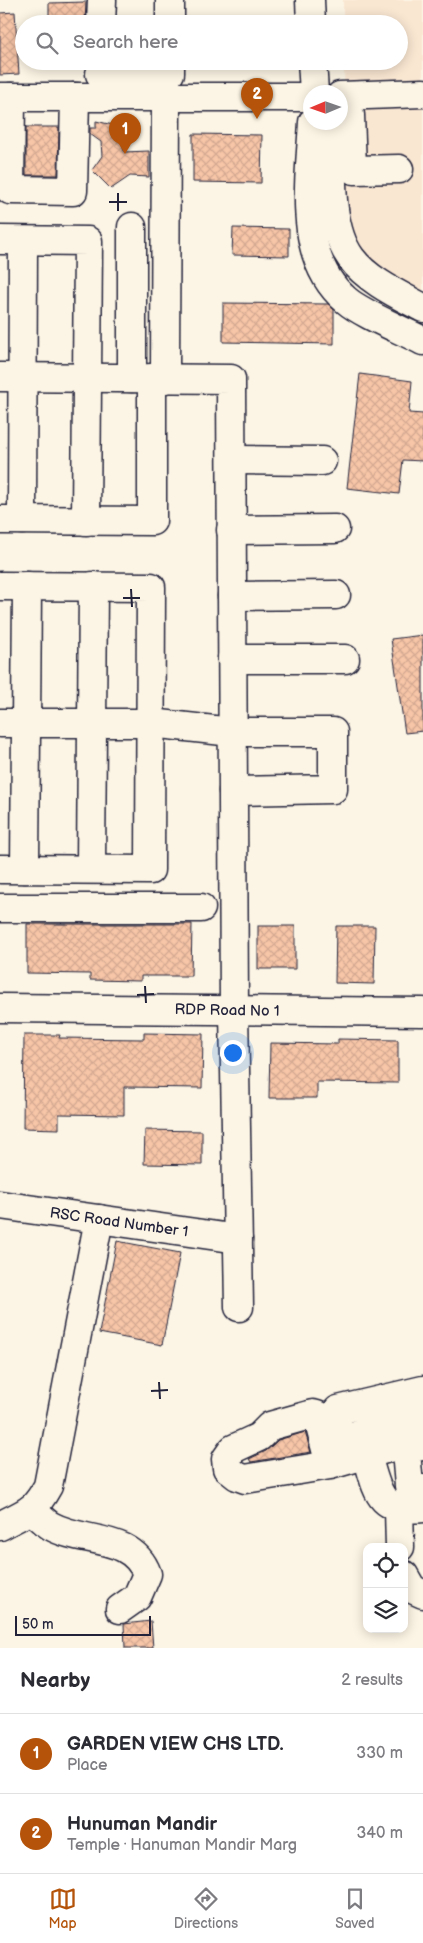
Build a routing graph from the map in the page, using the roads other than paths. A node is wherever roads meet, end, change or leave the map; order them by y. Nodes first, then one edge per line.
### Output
1 (102, 0) edge
2 (170, 0) edge
3 (310, 0) edge
4 (328, 0) edge
5 (101, 15) edge
6 (170, 15) edge
7 (311, 15) edge
8 (329, 15) edge
9 (170, 70) edge
10 (313, 70) edge
11 (330, 70) edge
12 (93, 85) edge
13 (314, 85) edge
14 (331, 85) edge
15 (423, 93) edge
16 (166, 96) junction
17 (348, 96) edge
18 (4, 97) edge
19 (303, 97) edge
20 (348, 116) edge
21 (0, 126) edge
22 (312, 130) edge
23 (332, 130) edge
24 (399, 169) dead end
25 (84, 188) dead end
26 (132, 227) dead end
27 (12, 240) edge
28 (423, 308) edge
29 (423, 341) edge
30 (11, 378) edge
31 (87, 378) junction
32 (150, 378) junction
33 (232, 460) junction
34 (322, 460) dead end
35 (11, 520) edge
36 (86, 521) junction
37 (335, 529) dead end
38 (231, 530) junction
39 (0, 586) edge
40 (27, 586) junction
41 (93, 586) junction
42 (336, 595) dead end
43 (232, 596) junction
44 (232, 659) junction
45 (344, 659) dead end
46 (13, 723) edge
47 (92, 723) junction
48 (151, 724) junction
49 (232, 732) junction
50 (232, 791) junction
51 (13, 869) edge
52 (91, 870) junction
53 (0, 908) edge
54 (200, 908) dead end
55 (0, 1008) edge
56 (234, 1010) junction
57 (423, 1012) edge
58 (0, 1205) edge
59 (99, 1219) junction
60 (238, 1239) junction
61 (239, 1307) dead end
62 (422, 1419) edge
63 (367, 1456) junction
64 (330, 1465) dead end
65 (423, 1489) edge
66 (31, 1509) junction
67 (409, 1524) edge
68 (0, 1526) edge
69 (408, 1582) edge
70 (423, 1594) edge
71 (120, 1608) dead end

1 - 5 street
2 - 6 street
3 - 7 street
4 - 8 street
9 - 12 street
10 - 13 street
11 - 14 street
12 - 16 street
12 - 18 street
12 - 18 street
12 - 25 street
15 - 17 street
16 - 19 street
16 - 32 street
18 - 21 street
20 - 24 street
22 - 29 street
23 - 28 street
26 - 32 street
27 - 30 street
27 - 31 street
30 - 31 street
30 - 35 street
31 - 32 street
31 - 36 street
32 - 33 street
32 - 36 street
33 - 34 street
33 - 38 street
35 - 36 street
37 - 38 street
38 - 43 street
39 - 40 street
40 - 41 street
40 - 46 street
41 - 47 street
41 - 48 street
42 - 43 street
43 - 44 street
44 - 45 street
44 - 49 street
46 - 47 street
46 - 51 street
47 - 48 street
47 - 52 street
48 - 49 street
48 - 52 street
49 - 50 street
49 - 50 street
50 - 56 street
51 - 52 street
53 - 54 street
55 - 56 street, RDP Road No 1
56 - 57 street, RDP Road No 1
56 - 60 street
58 - 59 street, RSC Road Number 1
59 - 60 street, RSC Road Number 1
59 - 66 street
60 - 61 street
62 - 63 street
62 - 65 street
63 - 64 street
63 - 67 street
66 - 68 street
66 - 71 street
69 - 70 street

